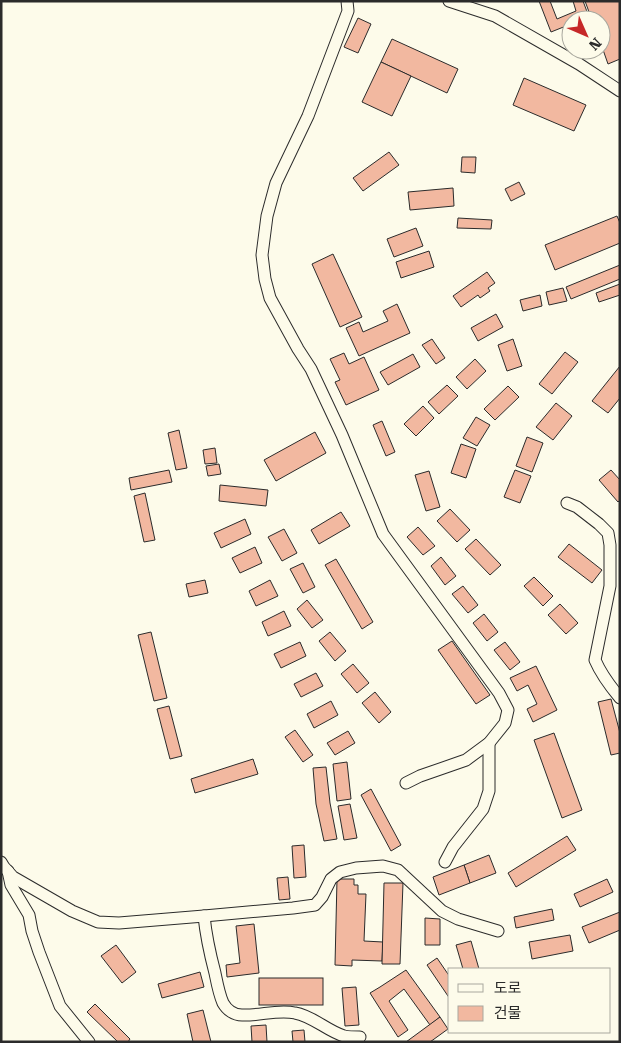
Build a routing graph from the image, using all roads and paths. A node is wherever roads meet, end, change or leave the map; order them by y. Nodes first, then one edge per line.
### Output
1 (347, 1) edge
2 (449, 1) edge
3 (620, 91) edge
4 (567, 503) dead end
5 (620, 698) edge
6 (489, 743) junction
7 (406, 783) dead end
8 (445, 862) dead end
9 (4, 867) edge
10 (204, 916) junction
11 (498, 931) dead end
12 (360, 1037) dead end
13 (89, 1042) edge

1 - 6 street
2 - 3 street
4 - 5 street
6 - 7 street
6 - 8 street
9 - 10 street
9 - 13 street
10 - 11 street
10 - 12 street

